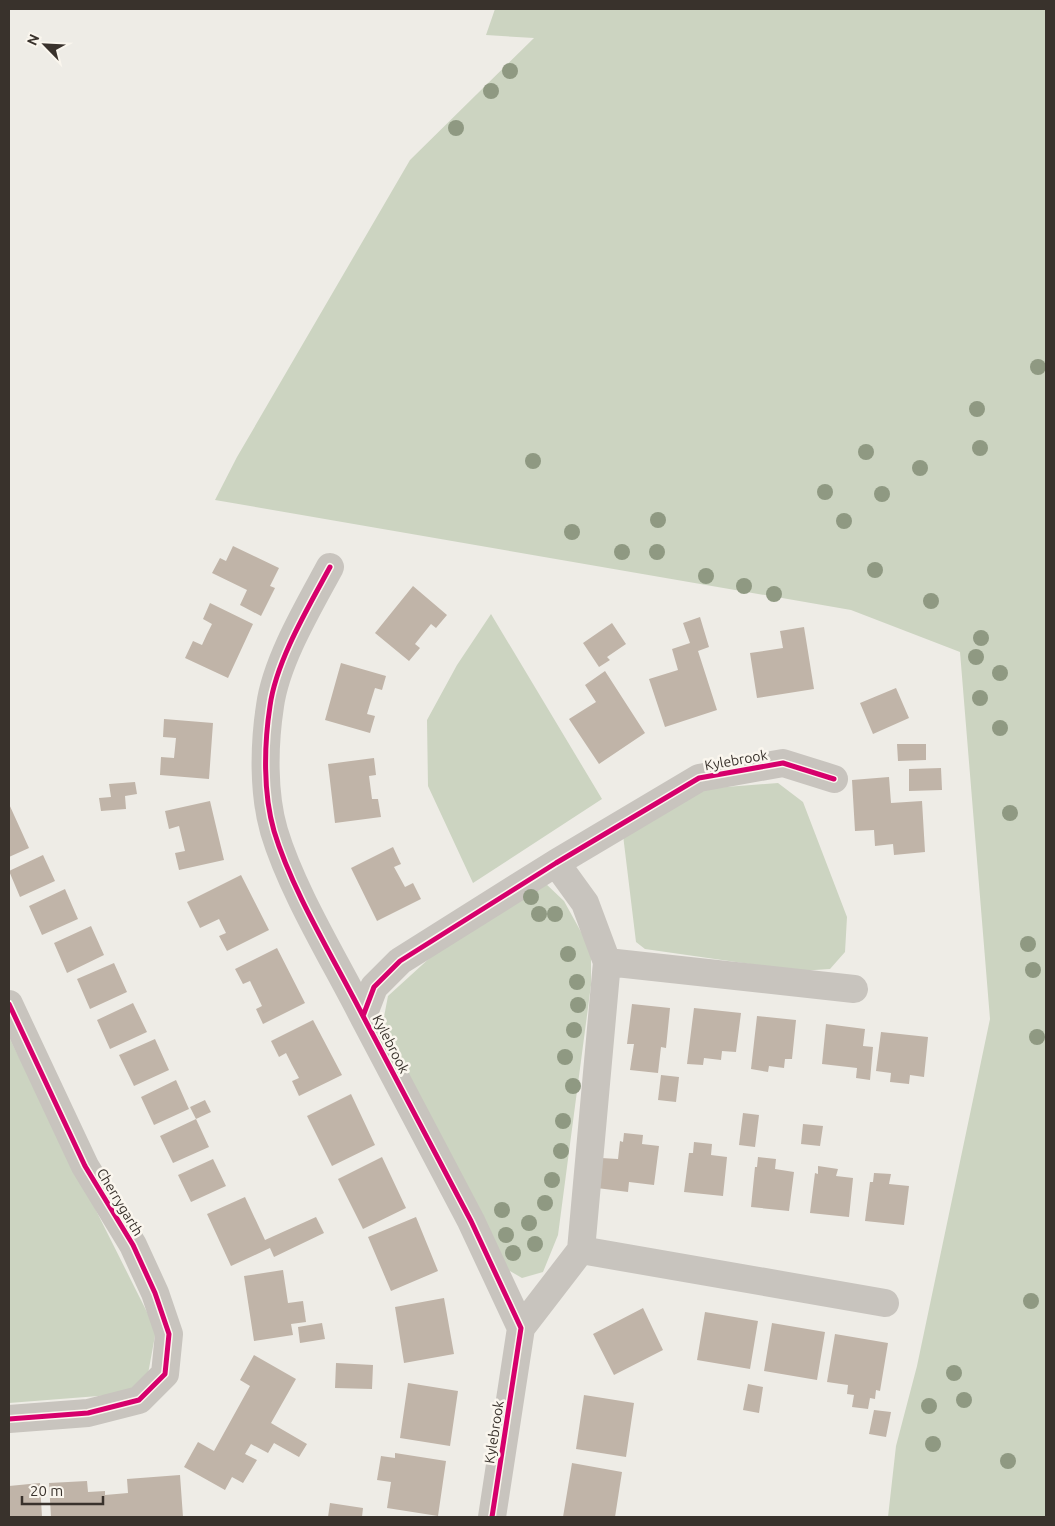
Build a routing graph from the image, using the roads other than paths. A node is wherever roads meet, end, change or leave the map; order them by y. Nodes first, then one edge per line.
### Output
1 (330, 567) dead end
2 (834, 779) dead end
3 (556, 863) junction
4 (607, 962) junction
5 (854, 989) dead end
6 (9, 1004) edge
7 (363, 1016) junction
8 (581, 1250) junction
9 (886, 1303) dead end
10 (521, 1328) junction
11 (9, 1419) edge
12 (492, 1517) edge

1 - 7 street
2 - 3 street, Kylebrook
3 - 4 street
3 - 7 street, Kylebrook
4 - 5 street
4 - 8 street
6 - 11 street, Cherrygarth
7 - 10 street, Kylebrook
8 - 9 street
8 - 10 street
10 - 12 street, Kylebrook

